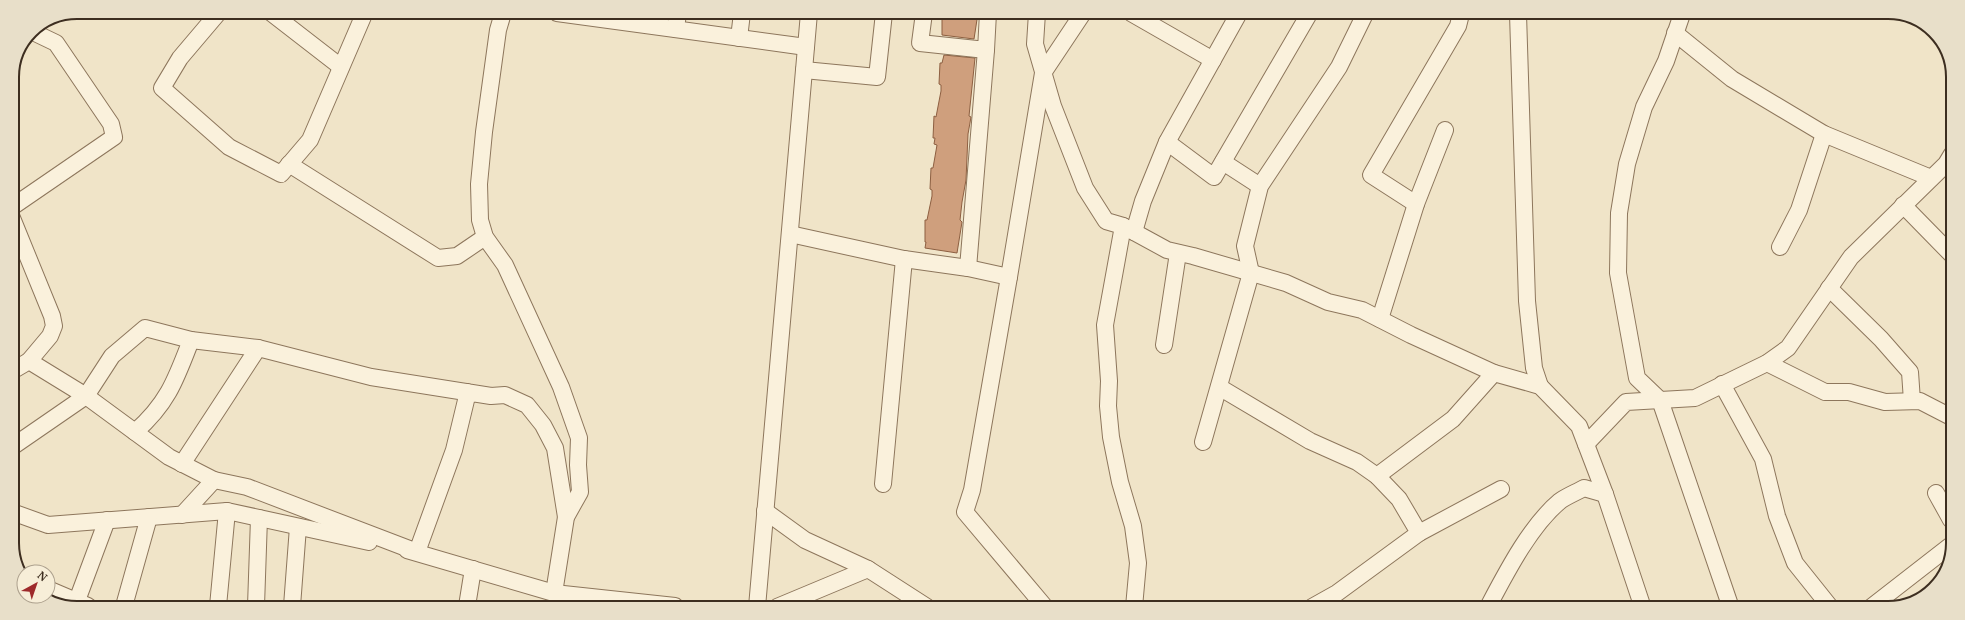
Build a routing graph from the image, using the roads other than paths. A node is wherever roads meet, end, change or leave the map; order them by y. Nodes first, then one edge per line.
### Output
1 (213, 19) edge
2 (279, 19) edge
3 (362, 19) edge
4 (501, 19) edge
5 (630, 19) edge
6 (677, 19) edge
7 (742, 19) edge
8 (809, 19) edge
9 (883, 19) edge
10 (923, 19) edge
11 (988, 19) edge
12 (1037, 19) edge
13 (1079, 19) edge
14 (1141, 19) edge
15 (1236, 19) edge
16 (1306, 19) edge
17 (1363, 19) edge
18 (1460, 19) edge
19 (1518, 19) edge
20 (1680, 19) edge
21 (676, 29) junction
22 (1675, 33) junction
23 (37, 35) edge
24 (740, 38) junction
25 (806, 47) junction
26 (986, 50) junction
27 (1212, 60) junction
28 (341, 67) junction
29 (804, 70) junction
30 (1043, 73) junction
31 (1445, 130) dead end
32 (1824, 134) junction
33 (1166, 142) junction
34 (1223, 162) junction
35 (289, 164) junction
36 (1946, 164) edge
37 (1931, 178) junction
38 (1260, 186) junction
39 (19, 202) edge
40 (1416, 204) junction
41 (1903, 205) junction
42 (1129, 229) junction
43 (790, 234) junction
44 (19, 235) edge
45 (485, 237) junction
46 (1780, 247) dead end
47 (1946, 248) edge
48 (1178, 253) junction
49 (904, 259) junction
50 (968, 268) junction
51 (1251, 273) junction
52 (1009, 277) junction
53 (1828, 288) junction
54 (1380, 319) junction
55 (191, 340) junction
56 (1164, 345) dead end
57 (258, 348) junction
58 (29, 361) junction
59 (1767, 363) junction
60 (19, 367) edge
61 (1494, 373) junction
62 (1722, 384) junction
63 (1540, 386) junction
64 (1219, 387) junction
65 (468, 392) junction
66 (86, 396) junction
67 (1660, 400) junction
68 (1912, 401) junction
69 (1946, 414) edge
70 (134, 432) junction
71 (19, 442) edge
72 (1203, 442) dead end
73 (1586, 444) junction
74 (182, 464) junction
75 (1377, 476) junction
76 (214, 480) junction
77 (883, 484) dead end
78 (1502, 489) dead end
79 (1936, 493) dead end
80 (1605, 494) junction
81 (1946, 511) edge
82 (227, 512) junction
83 (765, 512) junction
84 (19, 515) edge
85 (182, 515) junction
86 (566, 516) junction
87 (149, 517) junction
88 (259, 518) junction
89 (107, 520) junction
90 (298, 527) junction
91 (1419, 533) junction
92 (1946, 548) edge
93 (417, 552) junction
94 (472, 569) junction
95 (868, 569) junction
96 (56, 593) edge
97 (554, 593) junction
98 (74, 601) edge
99 (81, 601) edge
100 (125, 601) edge
101 (218, 601) edge
102 (256, 601) edge
103 (292, 601) edge
104 (468, 601) edge
105 (628, 601) edge
106 (758, 601) edge
107 (791, 601) edge
108 (919, 601) edge
109 (1040, 601) edge
110 (1135, 601) edge
111 (1326, 601) edge
112 (1494, 601) edge
113 (1641, 601) edge
114 (1729, 601) edge
115 (1825, 601) edge
116 (1879, 601) edge

1 - 35 street
2 - 28 street
3 - 28 street
4 - 45 street
5 - 21 street
6 - 21 street
7 - 24 street
8 - 25 street
9 - 29 street
10 - 26 street
11 - 26 street
12 - 30 street
13 - 30 street
14 - 27 street
15 - 27 street
16 - 34 street
17 - 38 street
18 - 40 street
19 - 63 street
20 - 22 street
21 - 24 street
22 - 32 street
22 - 67 street
23 - 39 street
24 - 25 street
25 - 29 street
26 - 50 street
27 - 33 street
28 - 35 street
29 - 43 street
30 - 42 street
30 - 52 street
31 - 40 street
32 - 37 street
32 - 46 street
33 - 34 street
33 - 42 street
34 - 38 street
35 - 45 street
36 - 37 street
37 - 41 street
38 - 51 street
40 - 54 street
41 - 47 street
41 - 53 street
42 - 48 street
42 - 110 street
43 - 49 street
43 - 83 street
44 - 58 street
45 - 86 street
48 - 51 street
48 - 56 street
49 - 50 street
49 - 77 street
50 - 52 street
51 - 54 street
51 - 64 street
52 - 109 street
53 - 59 street
53 - 68 street
54 - 61 street
55 - 57 street
55 - 66 street
55 - 70 street
57 - 65 street
57 - 74 street
58 - 60 street
58 - 66 street
59 - 62 street
59 - 68 street
61 - 63 street
61 - 75 street
62 - 67 street
62 - 115 street
63 - 73 street
64 - 72 street
64 - 75 street
65 - 86 street
65 - 93 street
66 - 70 street
66 - 71 street
67 - 73 street
67 - 114 street
68 - 69 street
70 - 74 street
73 - 80 street
74 - 76 street
75 - 91 street
76 - 85 street
76 - 93 street
78 - 91 street
79 - 81 street
80 - 112 street
80 - 113 street
82 - 85 street
82 - 88 street
82 - 101 street
83 - 95 street
83 - 106 street
84 - 89 street
85 - 87 street
86 - 97 street
87 - 89 street
87 - 100 street
88 - 90 street
88 - 102 street
89 - 99 street
90 - 93 street
90 - 103 street
91 - 111 street
92 - 116 street
93 - 94 street
94 - 97 street
94 - 104 street
95 - 107 street
95 - 108 street
96 - 98 street
97 - 105 street

